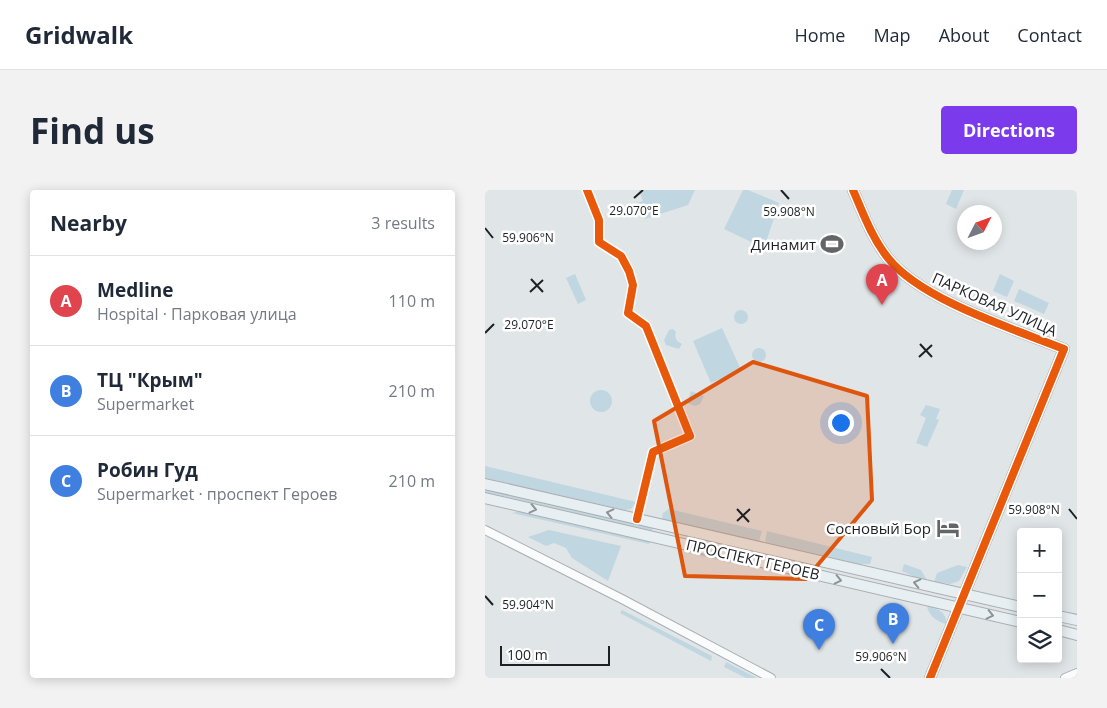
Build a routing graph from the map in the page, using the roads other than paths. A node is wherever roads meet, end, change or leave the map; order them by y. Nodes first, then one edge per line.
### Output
1 (587, 190) edge
2 (853, 190) edge
3 (485, 484) edge
4 (485, 498) edge
5 (637, 519) junction
6 (485, 530) edge
7 (965, 594) junction
8 (1017, 606) edge
9 (959, 608) junction
10 (1062, 617) edge
11 (1077, 620) edge
12 (1017, 621) edge
13 (1062, 631) edge
14 (1077, 635) edge
15 (1077, 673) edge
16 (771, 678) edge
17 (930, 678) edge
18 (1065, 678) edge

1 - 5 street
2 - 7 main road, ПАРКОВАЯ УЛИЦА
5 -> 3 main road, ПРОСПЕКТ ГЕРОЕВ
4 -> 9 main road, ПРОСПЕКТ ГЕРОЕВ
7 -> 5 main road, ПРОСПЕКТ ГЕРОЕВ
6 - 16 street
7 - 8 main road, ПРОСПЕКТ ГЕРОЕВ
7 - 9 main road
9 -> 12 main road, ПРОСПЕКТ ГЕРОЕВ
9 - 17 main road
10 - 11 main road
13 - 14 main road
15 - 18 street

